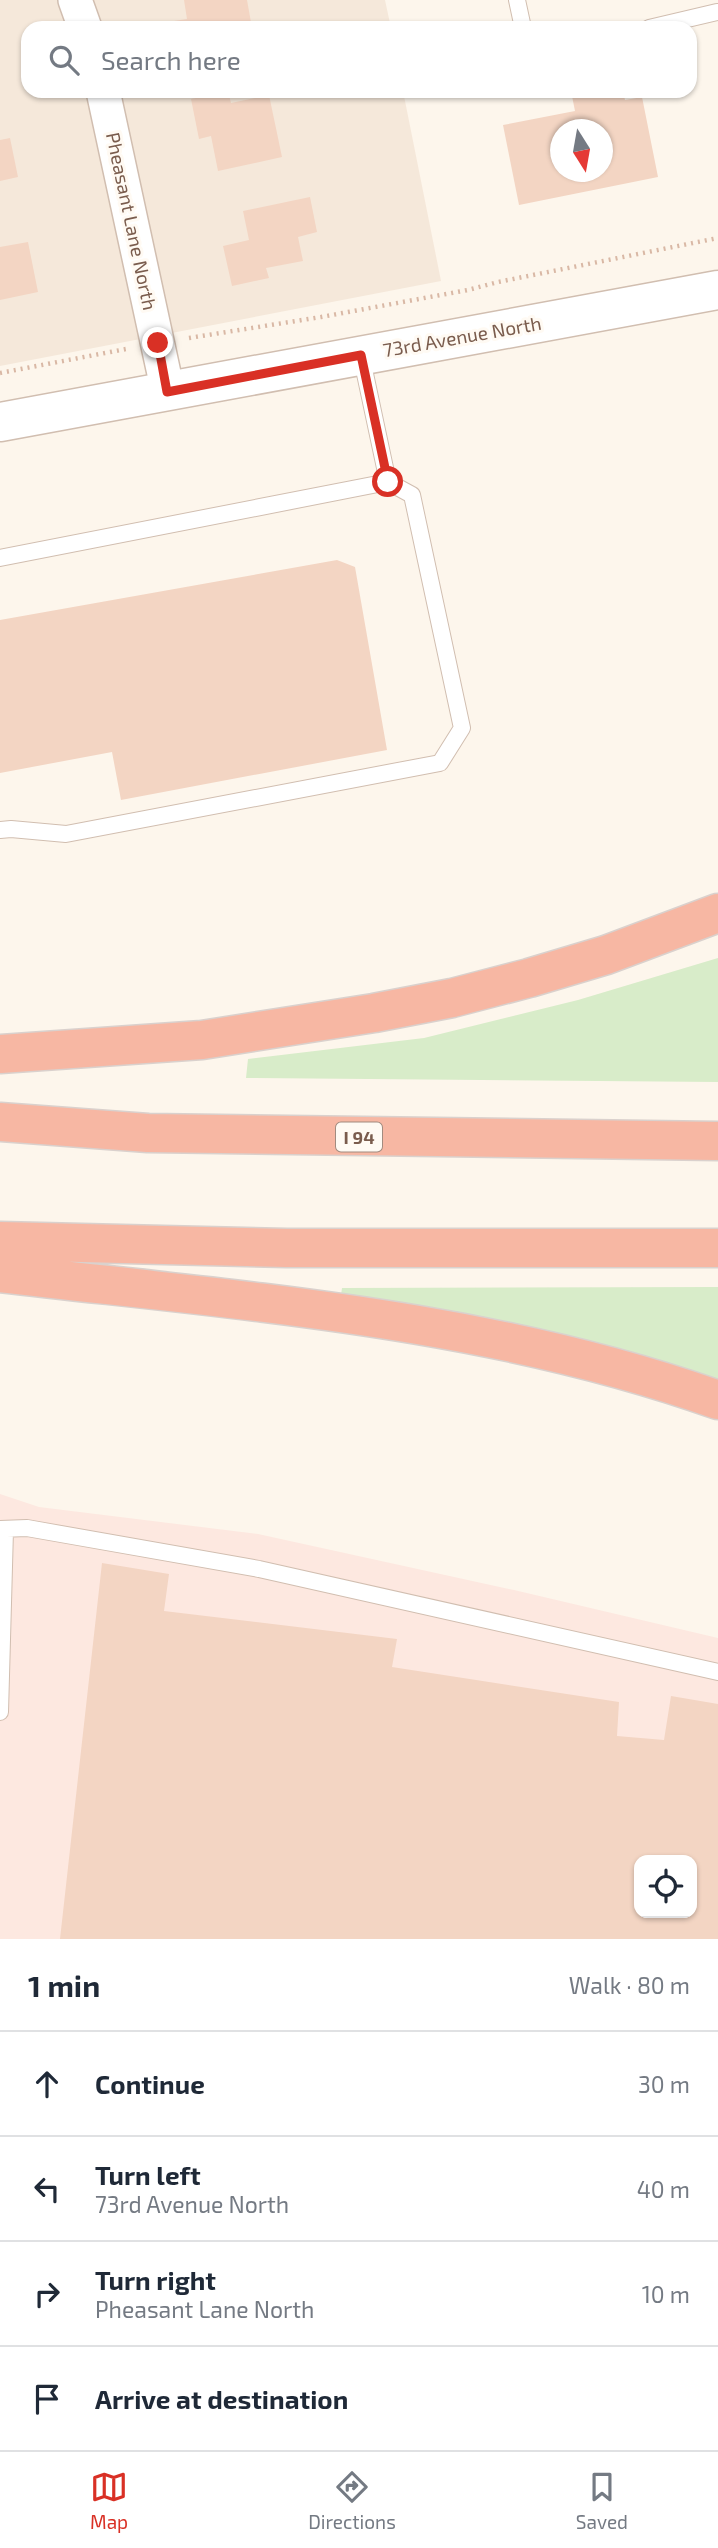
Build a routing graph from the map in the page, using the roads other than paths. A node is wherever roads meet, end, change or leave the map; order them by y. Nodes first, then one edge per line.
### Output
1 (75, 0) edge
2 (517, 0) edge
3 (715, 0) edge
4 (718, 13) edge
5 (82, 21) edge
6 (522, 21) edge
7 (681, 21) edge
8 (104, 98) edge
9 (718, 290) edge
10 (361, 355) junction
11 (167, 392) junction
12 (0, 422) edge
13 (388, 482) junction
14 (0, 558) edge
15 (0, 830) edge
16 (718, 913) edge
17 (0, 1054) edge
18 (0, 1122) edge
19 (718, 1141) edge
20 (0, 1241) edge
21 (718, 1248) edge
22 (0, 1273) edge
23 (718, 1400) edge
24 (2, 1530) edge
25 (718, 1672) edge
26 (0, 1712) edge

1 - 5 street
2 - 6 lane
3 - 4 lane
4 - 7 lane
8 - 11 street, Pheasant Lane North
9 - 10 street, 73rd Avenue North
10 - 11 street, 73rd Avenue North
10 - 13 lane
11 - 12 street, 73rd Avenue North
13 - 14 lane
13 - 15 lane
16 - 17 highway
18 - 19 highway, I 94
20 - 21 highway
22 - 23 highway
24 - 25 lane
24 - 26 lane

